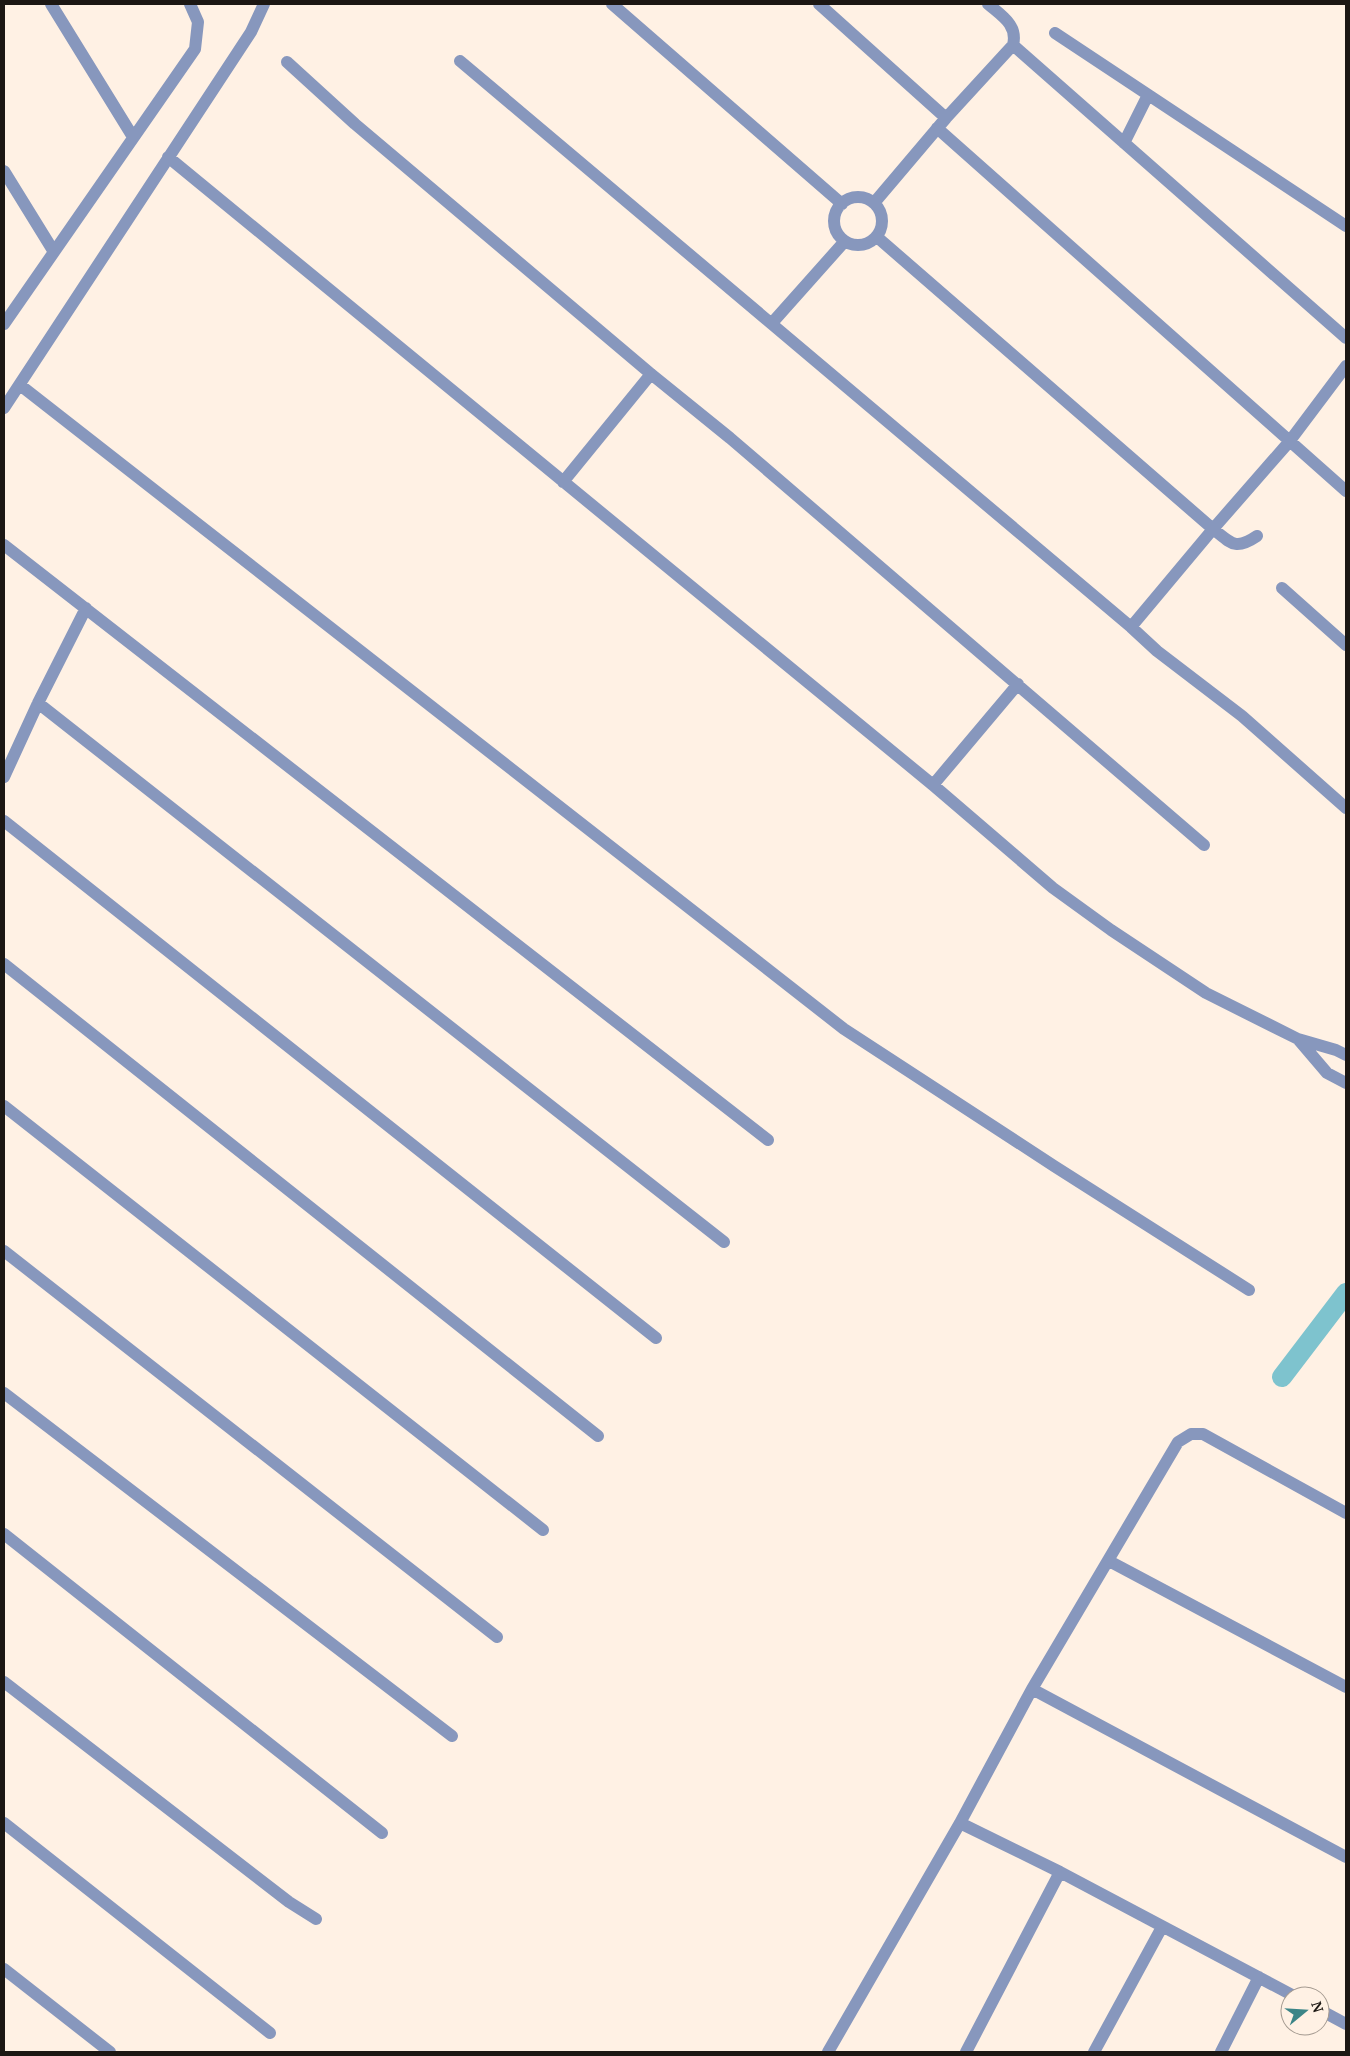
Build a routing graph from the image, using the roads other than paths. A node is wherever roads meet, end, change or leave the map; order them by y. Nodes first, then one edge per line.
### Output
1 (51, 4) edge
2 (190, 4) edge
3 (264, 4) edge
4 (612, 4) edge
5 (818, 4) edge
6 (988, 4) edge
7 (1056, 33) dead end
8 (1012, 45) junction
9 (460, 60) dead end
10 (287, 62) dead end
11 (1148, 95) junction
12 (946, 118) junction
13 (937, 128) junction
14 (133, 137) junction
15 (1124, 143) junction
16 (168, 157) junction
17 (4, 171) edge
18 (874, 203) junction
19 (842, 204) junction
20 (1346, 226) edge
21 (877, 237) junction
22 (845, 241) junction
23 (54, 252) junction
24 (772, 323) junction
25 (4, 324) edge
26 (1346, 338) edge
27 (1346, 366) edge
28 (651, 374) junction
29 (20, 385) junction
30 (4, 408) edge
31 (1289, 442) junction
32 (563, 482) junction
33 (1346, 491) edge
34 (1212, 528) junction
35 (1257, 536) dead end
36 (4, 545) edge
37 (1282, 588) dead end
38 (86, 608) junction
39 (1131, 627) junction
40 (1346, 644) edge
41 (1018, 684) junction
42 (38, 703) junction
43 (4, 777) edge
44 (933, 785) junction
45 (1346, 808) edge
46 (4, 821) edge
47 (1204, 845) dead end
48 (4, 964) edge
49 (1298, 1039) junction
50 (1341, 1052) edge
51 (1346, 1083) edge
52 (4, 1106) edge
53 (768, 1140) dead end
54 (724, 1242) dead end
55 (4, 1250) edge
56 (1249, 1290) dead end
57 (656, 1338) dead end
58 (4, 1393) edge
59 (598, 1436) dead end
60 (1346, 1512) edge
61 (544, 1530) dead end
62 (4, 1534) edge
63 (1109, 1561) junction
64 (497, 1637) dead end
65 (4, 1682) edge
66 (1346, 1687) edge
67 (1032, 1689) junction
68 (452, 1736) dead end
69 (4, 1823) edge
70 (960, 1823) junction
71 (382, 1833) dead end
72 (1346, 1858) edge
73 (1060, 1872) junction
74 (316, 1920) dead end
75 (1162, 1928) junction
76 (4, 1969) edge
77 (1259, 1977) junction
78 (1280, 1988) edge
79 (1330, 2015) edge
80 (1346, 2024) edge
81 (270, 2033) dead end
82 (110, 2052) edge
83 (828, 2052) edge
84 (966, 2052) edge
85 (1094, 2052) edge
86 (1221, 2052) edge

1 - 14 street
2 - 14 street
3 - 16 street
4 - 19 street
5 - 12 street
6 - 8 street
7 - 11 street
8 - 12 street
8 - 15 street
9 - 24 street
10 - 28 street
11 - 15 street
11 - 20 street
12 - 13 street
13 - 18 street
13 - 31 street
14 - 23 street
15 - 26 street
16 - 29 street
16 - 32 street
17 - 23 street
18 - 19 street
18 - 21 street
19 - 22 street
21 - 22 street
21 - 34 street
22 - 24 street
23 - 25 street
24 - 39 street
27 - 31 street
28 - 32 street
28 - 41 street
29 - 30 street
29 - 56 street
31 - 33 street
31 - 34 street
32 - 44 street
34 - 35 street
34 - 39 street
36 - 38 street
37 - 40 street
38 - 42 street
38 - 53 street
39 - 45 street
41 - 44 street
41 - 47 street
42 - 43 street
42 - 54 street
44 - 49 street
46 - 57 street
48 - 59 street
49 - 50 street
49 - 51 street
52 - 61 street
55 - 64 street
58 - 68 street
60 - 63 street
62 - 71 street
63 - 66 street
63 - 67 street
65 - 74 street
67 - 70 street
67 - 72 street
69 - 81 street
70 - 73 street
70 - 83 street
73 - 75 street
73 - 84 street
75 - 77 street
75 - 85 street
76 - 82 street
77 - 78 street
77 - 86 street
79 - 80 street

